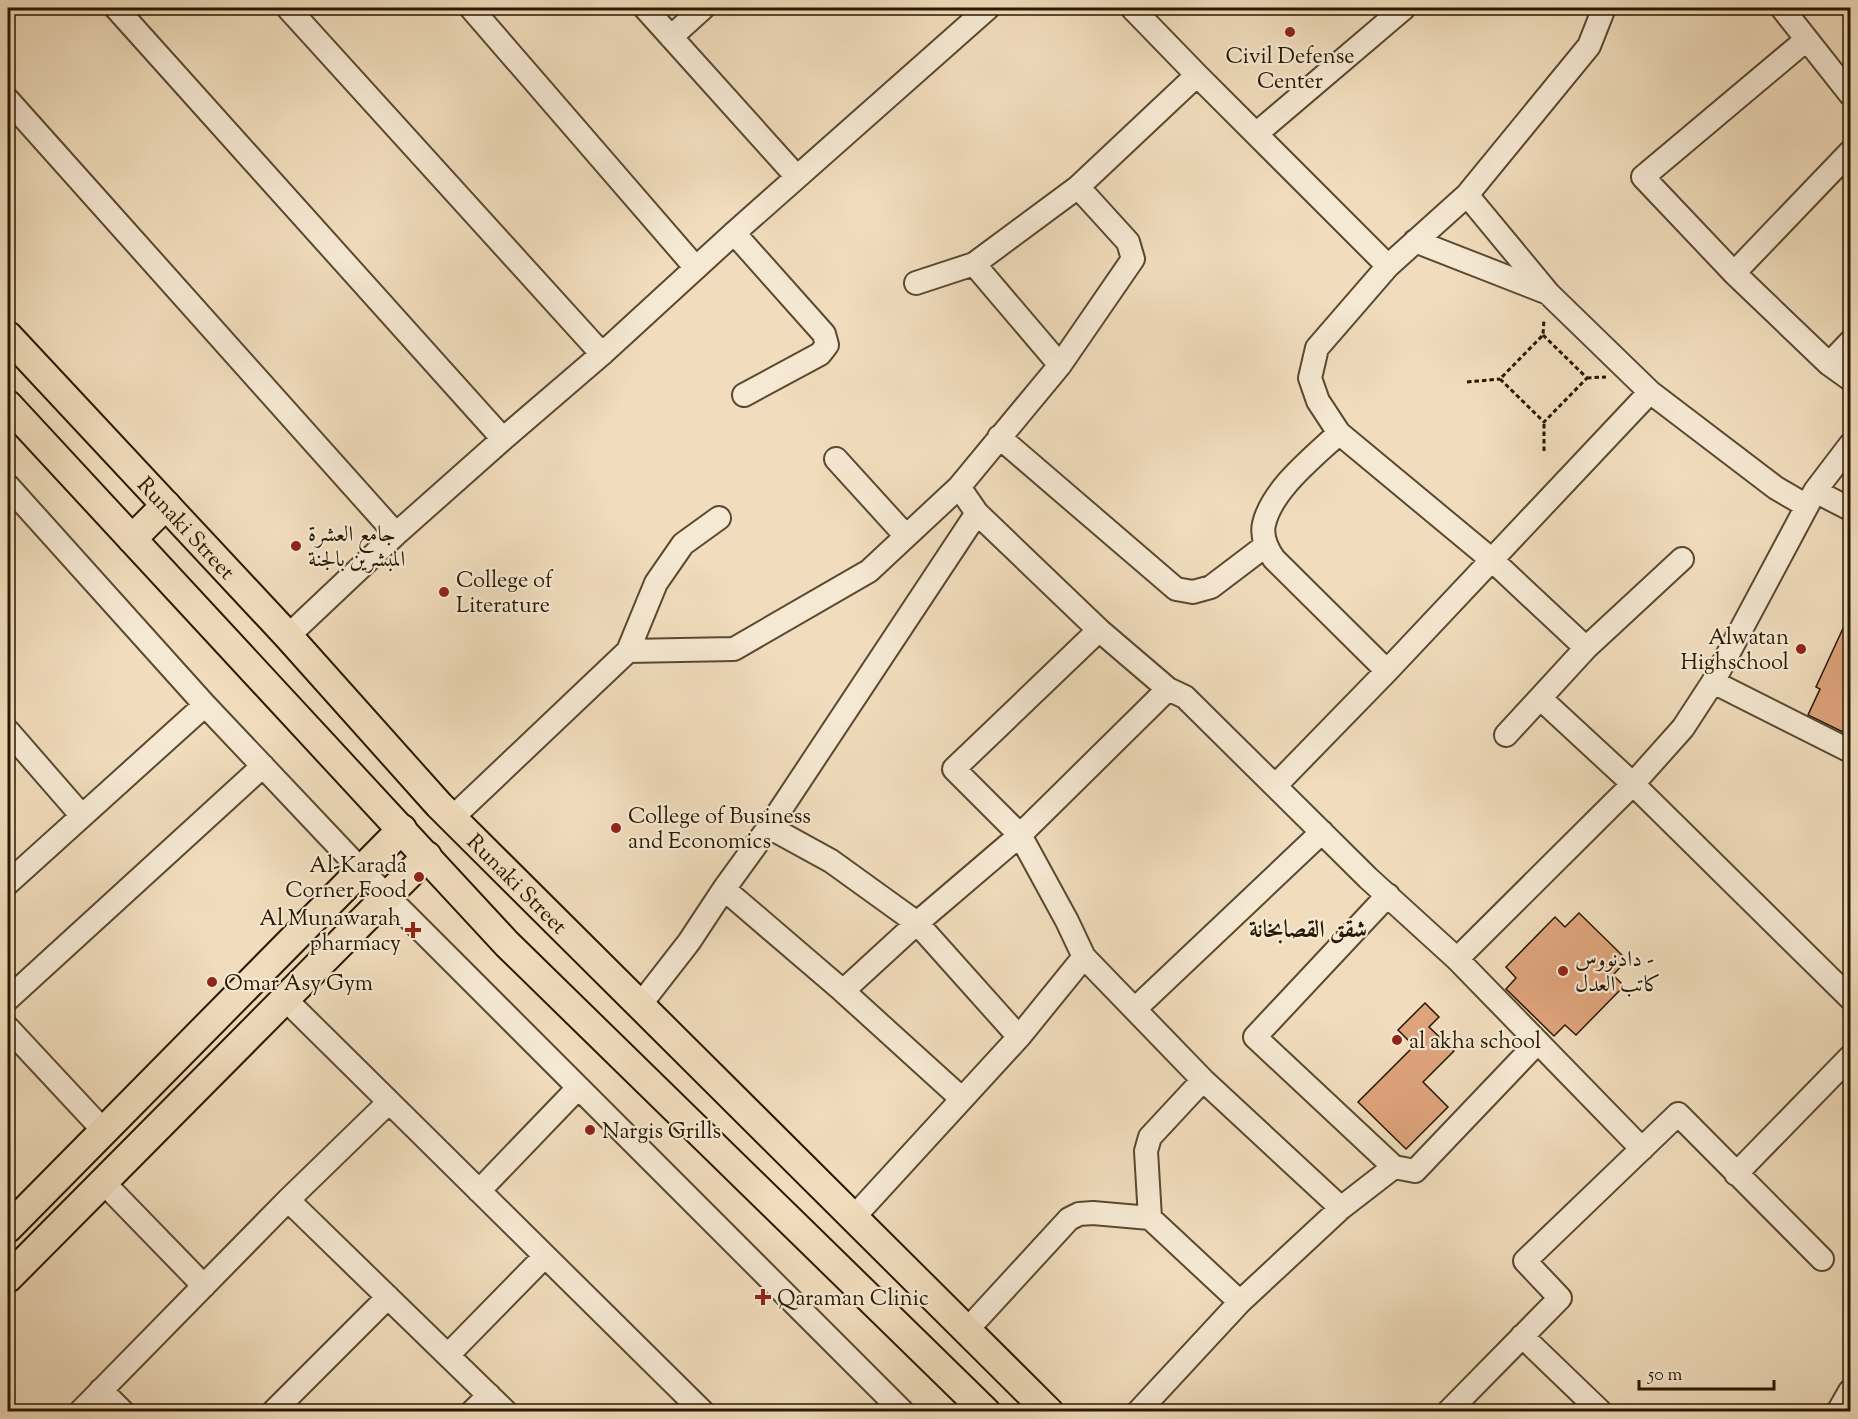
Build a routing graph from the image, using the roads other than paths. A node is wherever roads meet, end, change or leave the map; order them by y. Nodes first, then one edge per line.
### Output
1 (116, 8) edge
2 (288, 8) edge
3 (471, 8) edge
4 (645, 8) edge
5 (703, 8) edge
6 (988, 8) edge
7 (1132, 8) edge
8 (1404, 8) edge
9 (1604, 8) edge
10 (1782, 8) edge
11 (671, 37) junction
12 (1806, 40) junction
13 (1197, 75) junction
14 (1851, 94) edge
15 (8, 100) edge
16 (1256, 134) junction
17 (1851, 152) edge
18 (797, 177) junction
19 (1078, 187) junction
20 (1467, 195) junction
21 (734, 233) junction
22 (1415, 241) junction
23 (974, 264) junction
24 (1388, 266) junction
25 (696, 268) junction
26 (1734, 273) junction
27 (916, 282) dead end
28 (1549, 294) junction
29 (8, 336) edge
30 (1851, 342) edge
31 (602, 354) junction
32 (1829, 364) junction
33 (1060, 365) junction
34 (1851, 379) edge
35 (1650, 392) junction
36 (744, 395) dead end
37 (8, 405) edge
38 (1339, 433) junction
39 (999, 436) junction
40 (503, 439) junction
41 (1851, 445) edge
42 (836, 459) dead end
43 (8, 486) edge
44 (959, 487) junction
45 (1811, 499) junction
46 (166, 505) junction
47 (1851, 509) edge
48 (977, 513) junction
49 (719, 518) dead end
50 (396, 534) junction
51 (906, 536) junction
52 (132, 539) junction
53 (1265, 546) junction
54 (1492, 560) junction
55 (1682, 560) dead end
56 (1099, 630) junction
57 (288, 636) junction
58 (1586, 648) junction
59 (628, 651) junction
60 (1387, 671) junction
61 (1713, 682) junction
62 (1168, 688) junction
63 (1540, 698) junction
64 (205, 705) junction
65 (8, 731) edge
66 (1506, 735) dead end
67 (1851, 751) edge
68 (263, 766) junction
69 (1633, 784) junction
70 (1276, 785) junction
71 (82, 816) junction
72 (452, 818) junction
73 (769, 827) junction
74 (402, 829) junction
75 (1322, 832) junction
76 (1020, 835) junction
77 (427, 856) junction
78 (361, 870) junction
79 (8, 883) edge
80 (724, 889) junction
81 (1388, 895) junction
82 (387, 896) junction
83 (917, 923) junction
84 (1084, 957) junction
85 (1456, 959) junction
86 (843, 991) junction
87 (1851, 998) edge
88 (8, 999) edge
89 (285, 999) junction
90 (640, 1005) junction
91 (1135, 1009) junction
92 (8, 1029) edge
93 (1018, 1036) junction
94 (1538, 1042) junction
95 (1851, 1057) edge
96 (1203, 1080) junction
97 (578, 1088) junction
98 (962, 1099) junction
99 (389, 1102) junction
100 (104, 1131) junction
101 (1642, 1149) junction
102 (1394, 1167) junction
103 (1736, 1174) junction
104 (103, 1182) junction
105 (479, 1191) junction
106 (288, 1200) junction
107 (1341, 1208) junction
108 (853, 1218) junction
109 (1150, 1218) junction
110 (8, 1228) edge
111 (545, 1256) junction
112 (1822, 1259) dead end
113 (8, 1278) edge
114 (204, 1286) junction
115 (388, 1297) junction
116 (1240, 1302) junction
117 (966, 1331) junction
118 (1522, 1336) junction
119 (448, 1355) junction
120 (101, 1390) junction
121 (1851, 1391) edge
122 (489, 1395) junction
123 (974, 1407) edge
124 (80, 1412) edge
125 (123, 1412) edge
126 (273, 1412) edge
127 (472, 1412) edge
128 (506, 1412) edge
129 (703, 1412) edge
130 (903, 1412) edge
131 (1049, 1412) edge
132 (1138, 1412) edge
133 (1448, 1412) edge
134 (1601, 1412) edge
135 (1838, 1412) edge

1 - 40 street
2 - 31 street
3 - 25 street
4 - 11 street
5 - 11 street
6 - 18 street
7 - 13 street
8 - 16 street
9 - 20 street
10 - 12 street
11 - 18 street
12 - 14 street
12 - 26 street
13 - 16 street
13 - 19 street
15 - 50 street
16 - 24 street
17 - 26 street
18 - 21 street
19 - 23 street
19 - 33 street
20 - 22 street
20 - 28 street
21 - 25 street
21 - 36 street
22 - 24 street
22 - 28 street
23 - 27 street
23 - 33 street
24 - 38 street
25 - 31 street
26 - 32 street
28 - 35 street
29 - 46 main road, Runaki Street
30 - 32 street
31 - 40 street
32 - 34 street
33 - 39 street
35 - 45 street
35 - 54 street
37 - 52 main road, Runaki Street
38 - 53 street
38 - 54 street
39 - 44 street
39 - 53 street
40 - 50 street
41 - 45 street
42 - 51 street
43 - 64 street
44 - 48 street
44 - 51 street
45 - 47 street
45 - 61 street
46 - 52 main road
46 - 57 main road, Runaki Street
48 - 56 street
48 - 73 street
49 - 59 street
50 - 57 street
51 - 59 street
52 - 74 main road, Runaki Street
53 - 60 street
54 - 58 street
54 - 60 street
55 - 58 street
56 - 62 street
56 - 76 street
57 - 72 main road, Runaki Street
58 - 63 street
59 - 72 street
60 - 70 street
61 - 67 street
61 - 69 street
62 - 70 street
62 - 76 street
63 - 66 street
63 - 69 street
64 - 68 street
64 - 71 street
65 - 71 street
68 - 78 street
68 - 88 street
69 - 85 street
69 - 87 street
70 - 75 street
71 - 79 street
72 - 90 main road, Runaki Street
73 - 80 street
73 - 83 street
74 - 77 main road, Runaki Street
74 - 78 main road
75 - 81 street
75 - 91 street
76 - 83 street
76 - 84 street
77 - 82 main road
77 - 123 main road, Runaki Street
78 - 82 street
78 - 100 main road
80 - 86 street
80 - 90 street
81 - 85 street
81 - 102 street
82 - 89 main road
82 - 97 street
83 - 86 street
83 - 93 street
84 - 91 street
84 - 93 street
85 - 94 street
86 - 98 street
89 - 99 street
89 - 104 main road
90 - 108 main road, Runaki Street
91 - 96 street
92 - 100 street
93 - 98 street
94 - 101 street
94 - 102 street
95 - 103 street
96 - 107 street
96 - 109 street
97 - 105 street
97 - 130 street
98 - 108 street
99 - 105 street
99 - 106 street
100 - 110 main road
101 - 103 street
101 - 118 street
102 - 107 street
103 - 112 street
104 - 113 main road
104 - 114 street
105 - 111 street
106 - 114 street
106 - 115 street
107 - 116 street
108 - 117 main road, Runaki Street
109 - 116 street
109 - 117 street
111 - 119 street
111 - 129 street
114 - 120 street
115 - 119 street
115 - 126 street
116 - 132 street
117 - 131 main road, Runaki Street
118 - 133 street
118 - 134 street
119 - 122 street
120 - 124 street
120 - 125 street
121 - 135 street
122 - 127 street
122 - 128 street

